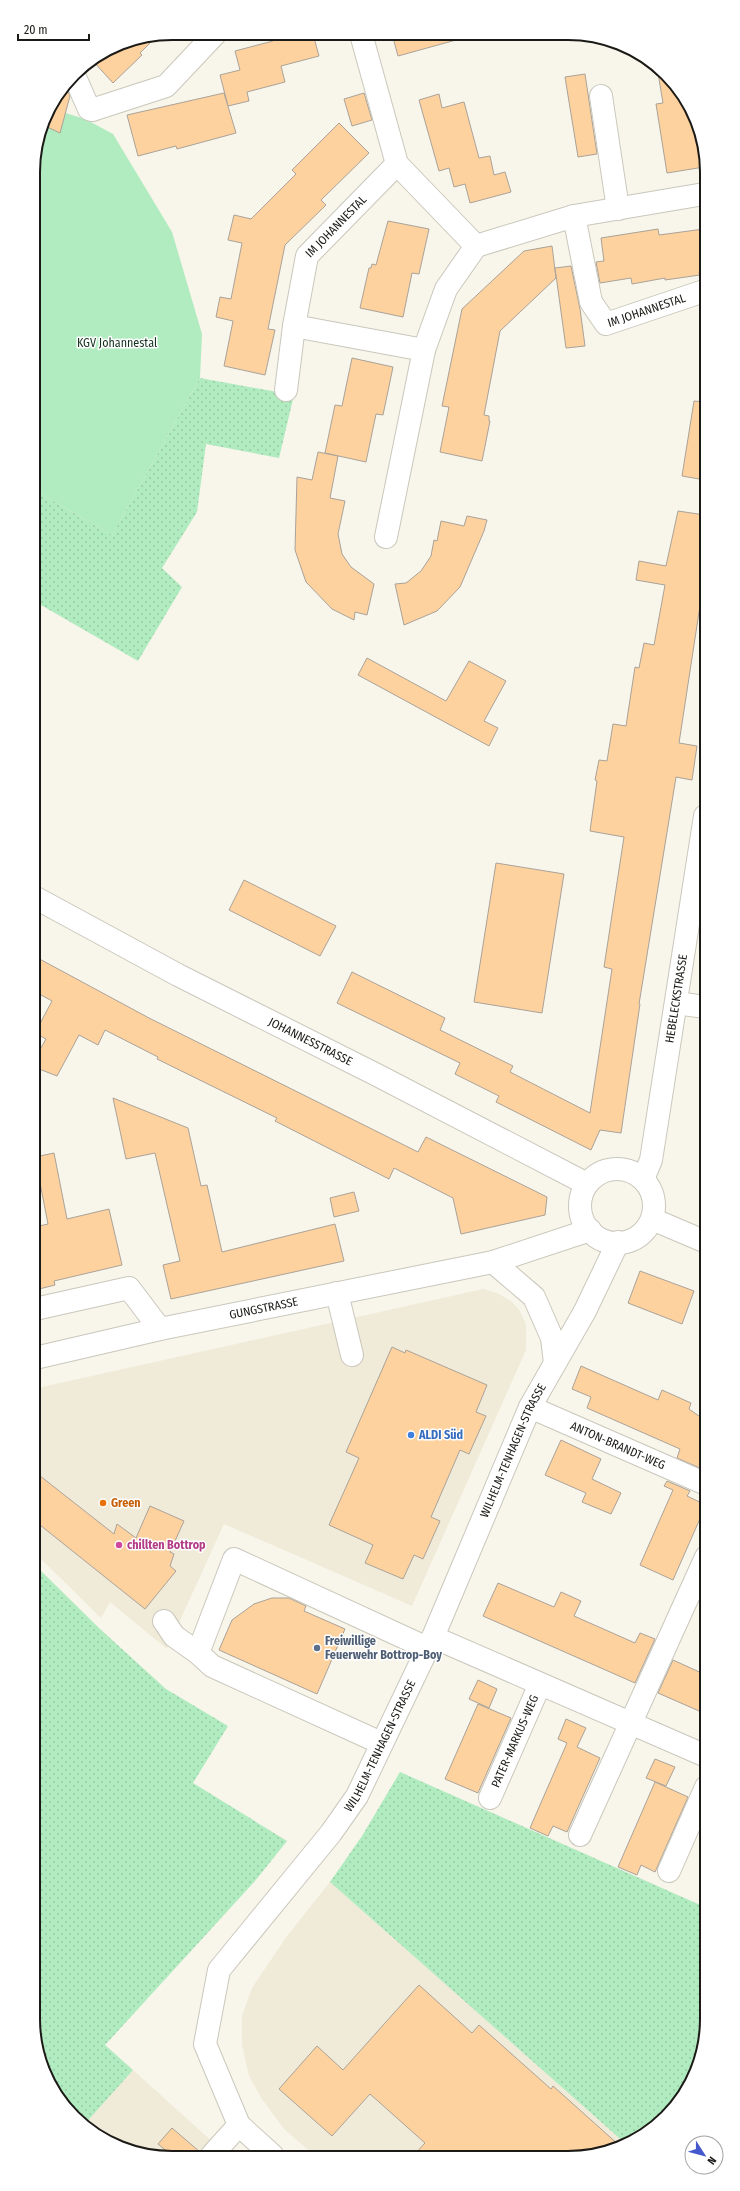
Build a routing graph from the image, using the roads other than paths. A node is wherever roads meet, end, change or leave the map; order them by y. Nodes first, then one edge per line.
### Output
1 (209, 40) edge
2 (363, 40) edge
3 (77, 82) edge
4 (601, 96) dead end
5 (397, 164) junction
6 (700, 195) edge
7 (618, 209) junction
8 (574, 216) junction
9 (476, 246) junction
10 (700, 292) edge
11 (294, 326) junction
12 (424, 350) junction
13 (286, 390) dead end
14 (386, 537) dead end
15 (700, 848) edge
16 (40, 899) edge
17 (676, 1003) junction
18 (700, 1006) edge
19 (643, 1179) junction
20 (587, 1184) junction
21 (652, 1219) junction
22 (590, 1230) junction
23 (700, 1239) edge
24 (618, 1242) junction
25 (493, 1262) junction
26 (337, 1293) junction
27 (40, 1308) edge
28 (160, 1329) junction
29 (352, 1355) dead end
30 (40, 1357) edge
31 (555, 1363) junction
32 (530, 1407) junction
33 (700, 1481) edge
34 (700, 1570) edge
35 (164, 1621) dead end
36 (430, 1642) junction
37 (198, 1653) junction
38 (540, 1684) junction
39 (631, 1723) junction
40 (382, 1743) junction
41 (700, 1753) edge
42 (490, 1798) dead end
43 (700, 1800) edge
44 (580, 1835) dead end
45 (669, 1870) dead end
46 (239, 2126) junction
47 (216, 2151) edge
48 (267, 2151) edge

1 - 3 street
2 - 5 street
4 - 7 street
5 - 9 street
5 - 11 street, IM JOHANNESTAL
6 - 7 street
7 - 8 street
8 - 9 street
8 - 10 street, IM JOHANNESTAL
9 - 12 street
11 - 12 street
11 - 13 street, IM JOHANNESTAL
12 - 14 street
15 - 17 street, HEBELECKSTRASSE
16 - 20 street, JOHANNESSTRASSE
17 - 18 street
17 - 19 street, HEBELECKSTRASSE
19 - 20 street
19 - 21 street
20 - 22 street
21 - 23 street
21 - 24 street
22 - 24 street
22 - 25 street, GUNGSTRASSE
24 - 31 street, WILHELM-TENHAGEN-STRASSE
25 - 26 street, GUNGSTRASSE
25 - 31 street
26 - 28 street, GUNGSTRASSE
26 - 29 street
27 - 28 street
28 - 30 street, GUNGSTRASSE
31 - 32 street, WILHELM-TENHAGEN-STRASSE
32 - 33 street, ANTON-BRANDT-WEG
32 - 36 street, WILHELM-TENHAGEN-STRASSE
34 - 39 street
35 - 37 street
36 - 37 street, PATER-MARKUS-WEG
36 - 38 street, PATER-MARKUS-WEG
36 - 40 street, WILHELM-TENHAGEN-STRASSE
37 - 40 street
38 - 39 street, PATER-MARKUS-WEG
38 - 42 street, PATER-MARKUS-WEG
39 - 41 street, PATER-MARKUS-WEG
39 - 44 street
40 - 46 street, WILHELM-TENHAGEN-STRASSE
43 - 45 street
46 - 47 street
46 - 48 street, WILHELM-TENHAGEN-STRASSE

